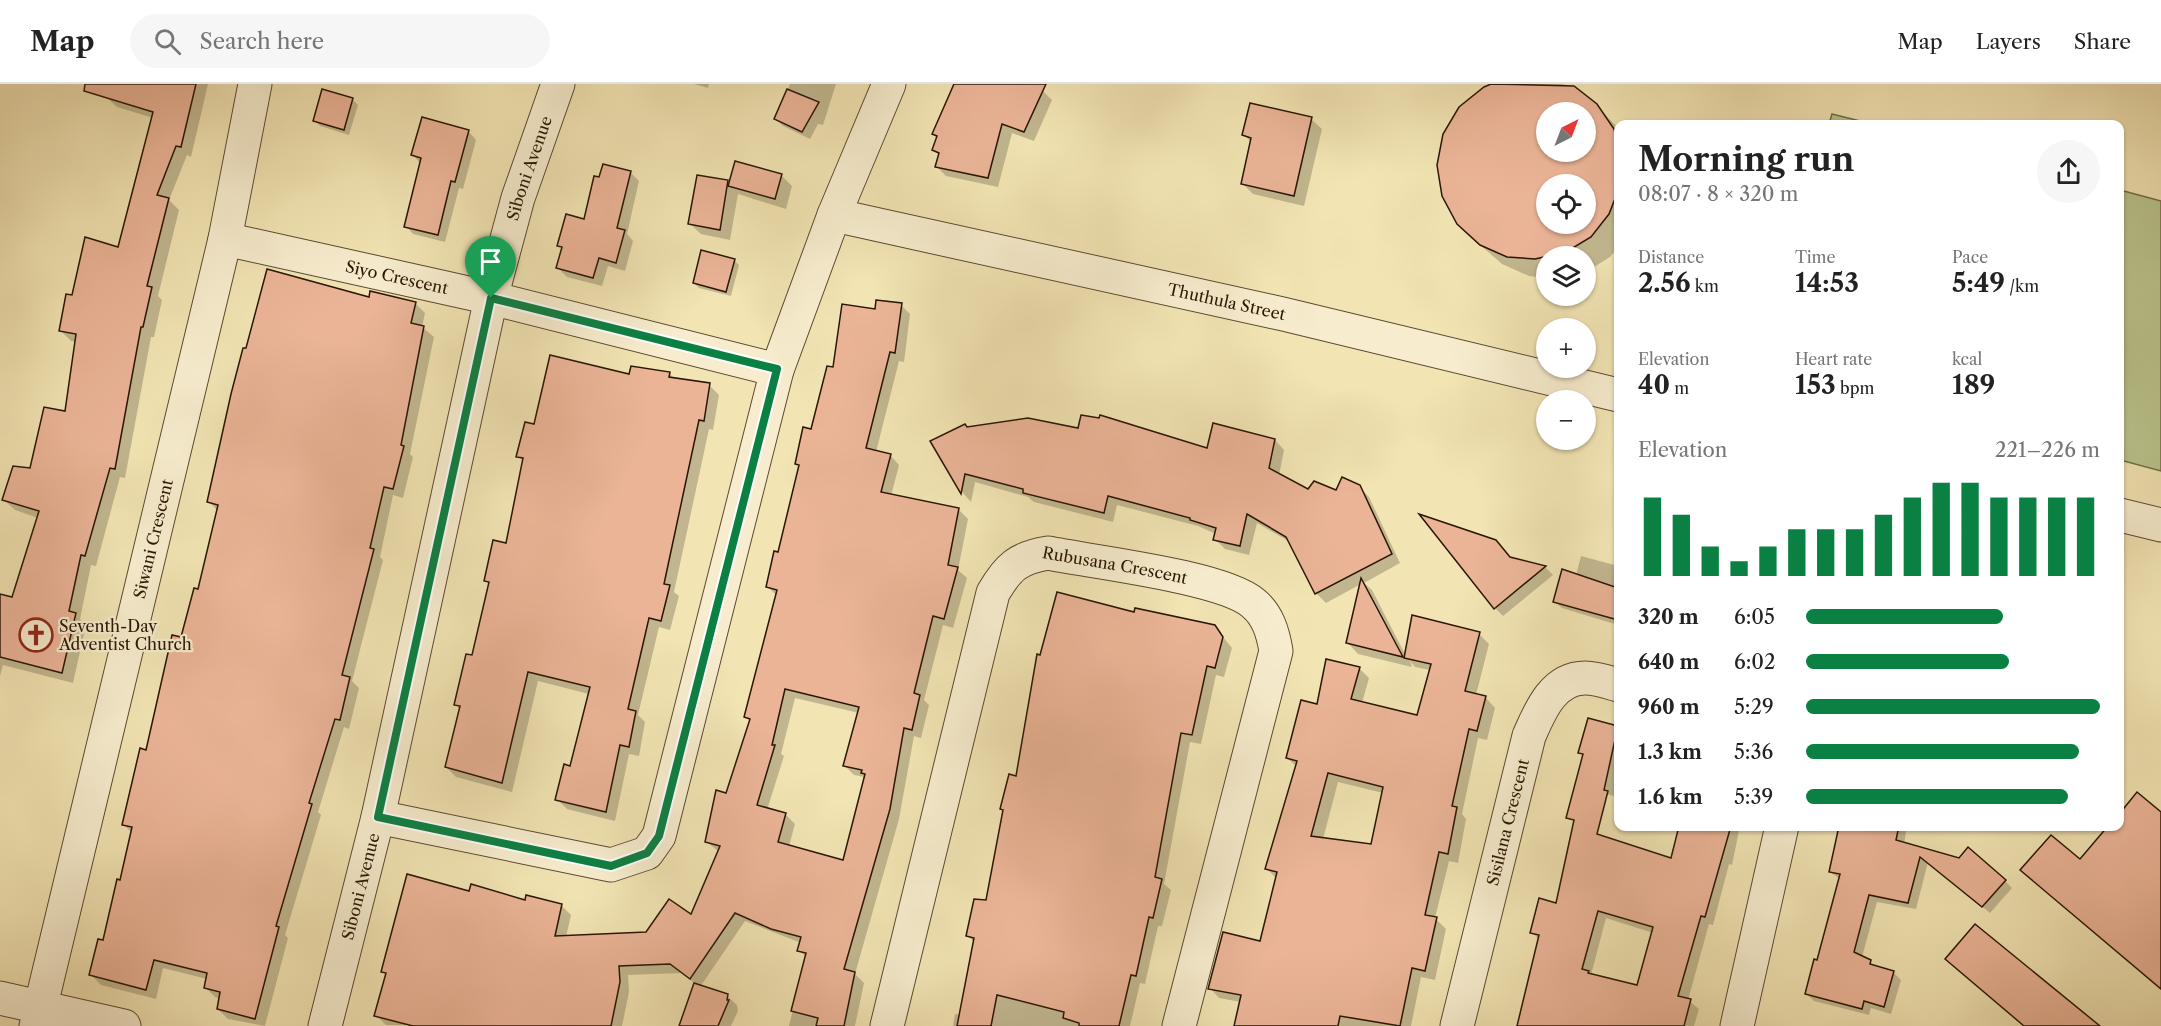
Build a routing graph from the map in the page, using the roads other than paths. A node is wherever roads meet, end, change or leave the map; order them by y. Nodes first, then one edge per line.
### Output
1 (255, 84) edge
2 (558, 84) edge
3 (889, 84) edge
4 (834, 215) junction
5 (225, 239) junction
6 (491, 298) junction
7 (777, 369) junction
8 (1614, 394) edge
9 (2124, 516) edge
10 (2161, 525) edge
11 (1614, 684) edge
12 (378, 817) junction
13 (1781, 831) edge
14 (0, 998) edge
15 (38, 1017) edge
16 (124, 1026) edge
17 (325, 1026) edge
18 (887, 1026) edge
19 (1179, 1026) edge
20 (1456, 1026) edge
21 (1737, 1026) edge

1 - 5 street, Siwani Crescent
2 - 6 street, Siboni Avenue
3 - 4 street
4 - 7 street
4 - 8 street, Thuthula Street
5 - 6 street, Siyo Crescent
5 - 15 street, Siwani Crescent
6 - 7 street, Siyo Crescent
6 - 12 street, Siboni Avenue
7 - 12 street
9 - 10 street
11 - 20 street, Sisilana Crescent
12 - 17 street, Siboni Avenue
13 - 21 street
14 - 15 street
15 - 16 street
18 - 19 street, Rubusana Crescent

